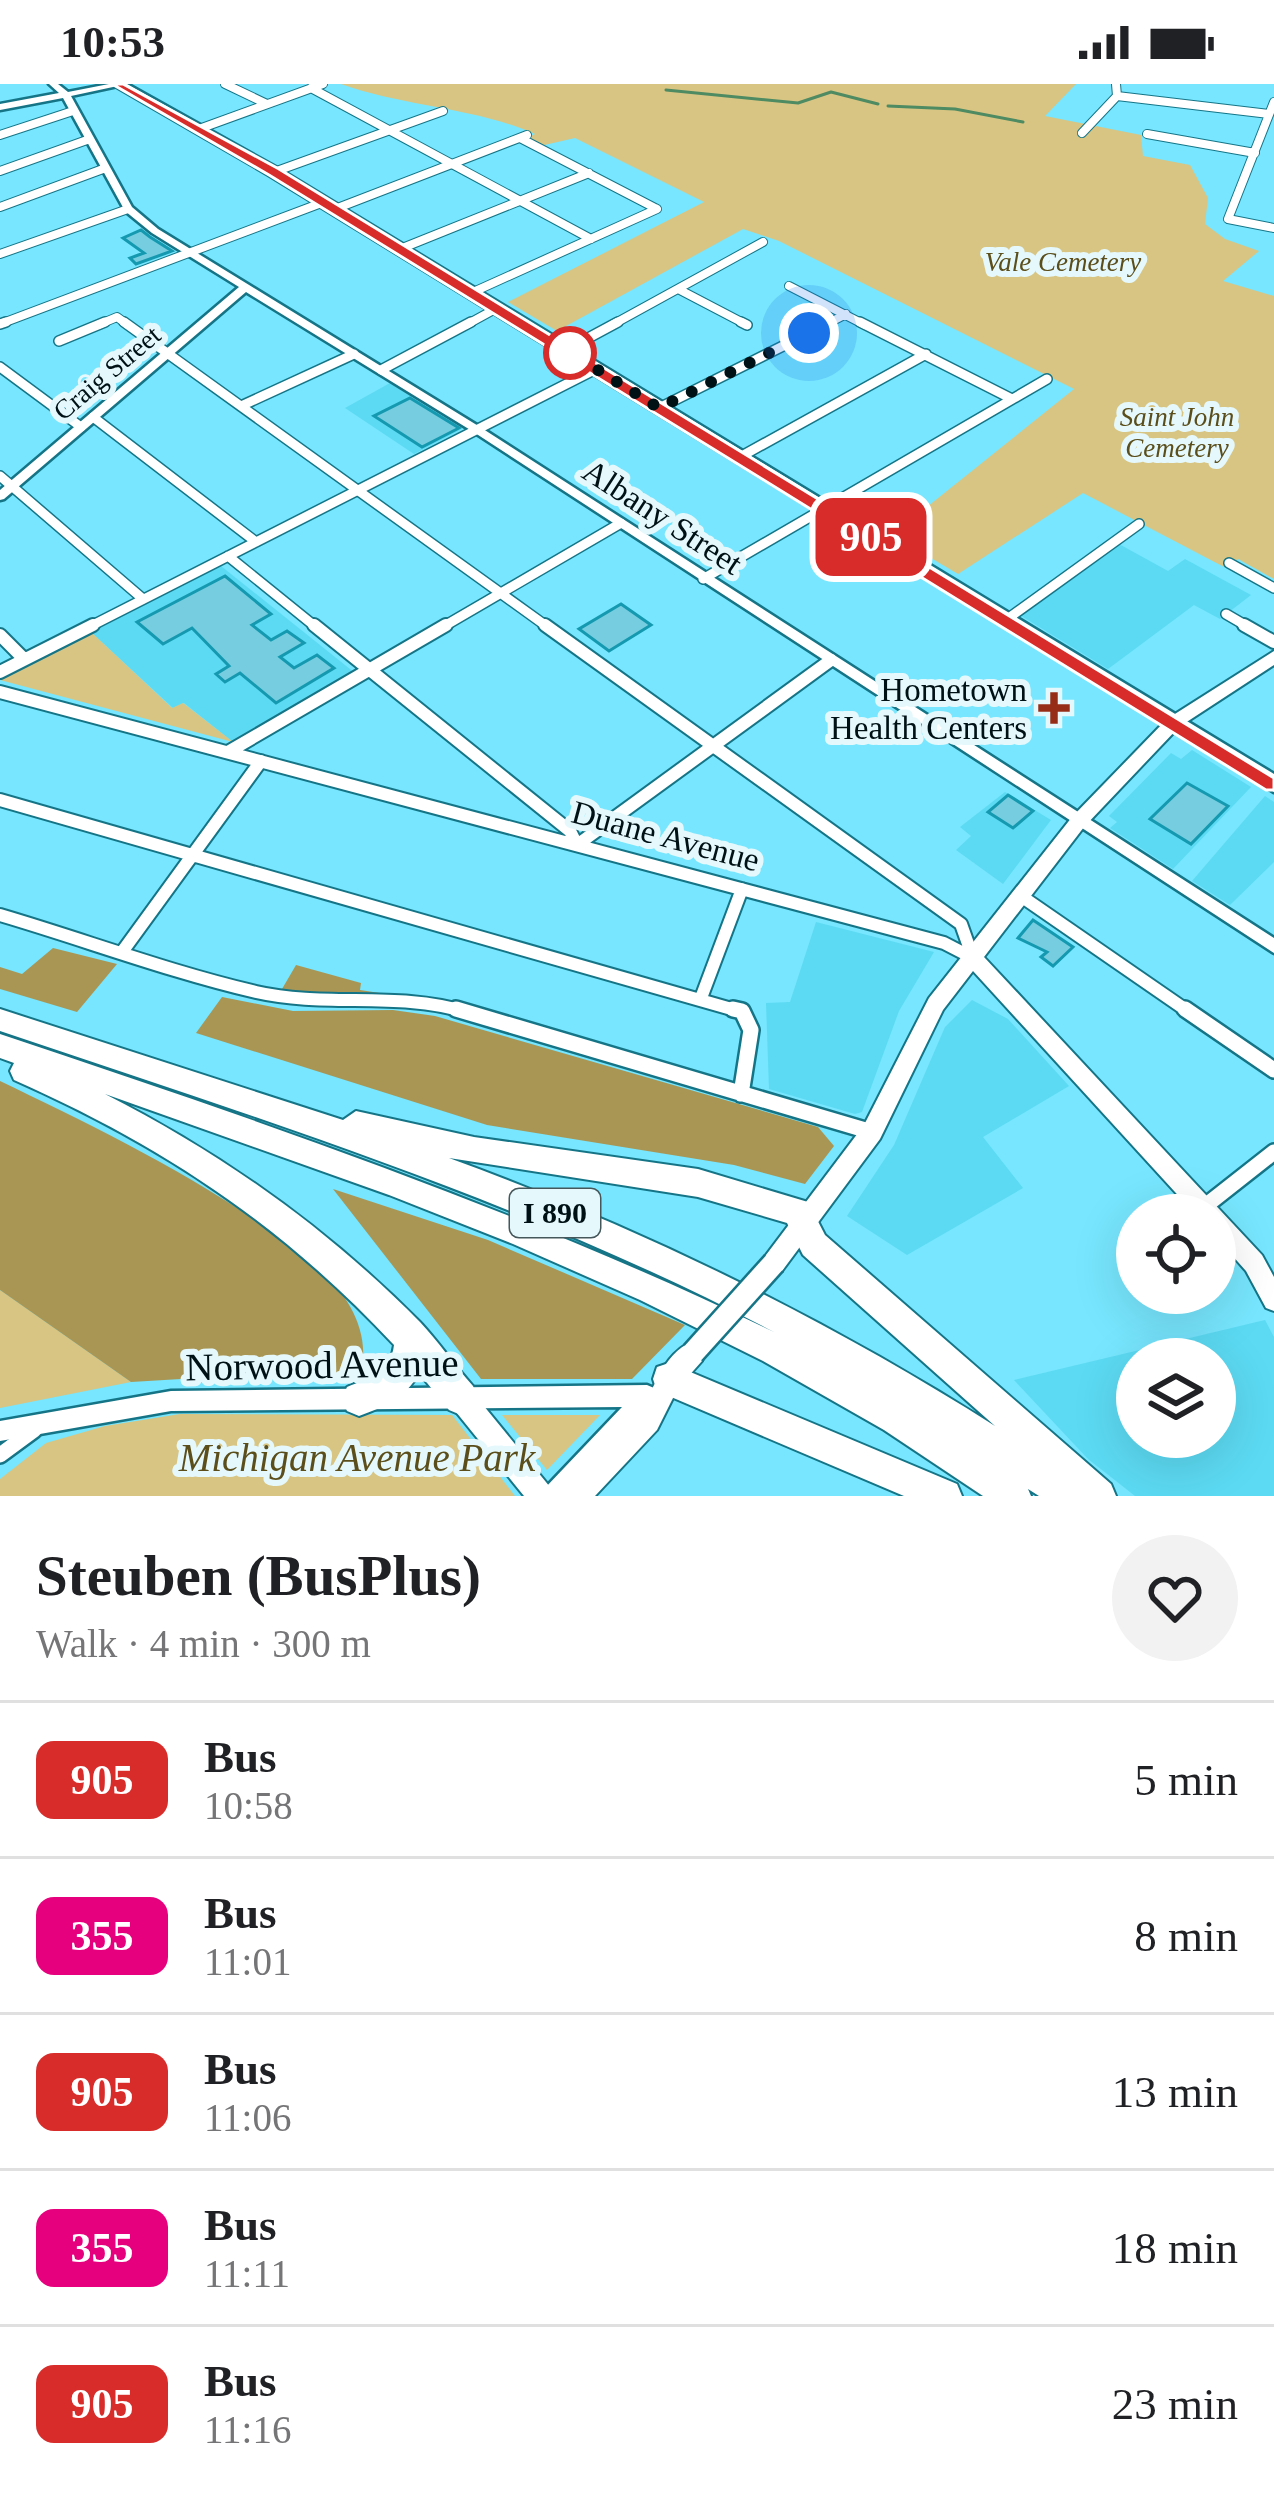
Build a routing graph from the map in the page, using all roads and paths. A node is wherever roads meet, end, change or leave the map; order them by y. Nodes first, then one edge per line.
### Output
1 (53, 84) edge
2 (121, 84) edge
3 (323, 84) edge
4 (1116, 84) edge
5 (232, 85) edge
6 (310, 88) junction
7 (65, 94) junction
8 (1118, 96) junction
9 (1274, 102) edge
10 (267, 104) junction
11 (0, 106) edge
12 (73, 111) junction
13 (443, 111) dead end
14 (1269, 114) junction
15 (199, 129) junction
16 (389, 130) junction
17 (1082, 134) dead end
18 (1147, 134) dead end
19 (0, 135) edge
20 (87, 140) junction
21 (1255, 153) junction
22 (451, 164) junction
23 (103, 169) junction
24 (0, 171) edge
25 (274, 172) junction
26 (589, 173) junction
27 (520, 201) junction
28 (329, 206) junction
29 (0, 207) edge
30 (128, 209) junction
31 (1274, 228) edge
32 (591, 239) junction
33 (763, 242) dead end
34 (400, 249) junction
35 (190, 253) junction
36 (0, 254) edge
37 (789, 286) dead end
38 (245, 287) junction
39 (680, 290) junction
40 (472, 293) junction
41 (496, 308) junction
42 (846, 314) junction
43 (0, 325) edge
44 (747, 325) dead end
45 (59, 341) dead end
46 (566, 350) junction
47 (167, 353) junction
48 (355, 354) junction
49 (926, 354) junction
50 (2, 363) edge
51 (596, 368) junction
52 (381, 370) junction
53 (1047, 379) dead end
54 (1012, 399) junction
55 (241, 406) junction
56 (659, 408) junction
57 (93, 417) junction
58 (81, 427) junction
59 (476, 429) junction
60 (740, 457) junction
61 (0, 476) edge
62 (12, 486) junction
63 (357, 490) junction
64 (0, 496) edge
65 (824, 508) junction
66 (621, 523) junction
67 (1139, 524) dead end
68 (256, 542) junction
69 (229, 556) junction
70 (1229, 563) dead end
71 (703, 579) junction
72 (1274, 589) edge
73 (502, 594) junction
74 (143, 599) junction
75 (1226, 614) dead end
76 (1006, 620) junction
77 (0, 635) edge
78 (1274, 642) edge
79 (1274, 657) edge
80 (24, 659) junction
81 (831, 660) junction
82 (370, 671) junction
83 (0, 672) edge
84 (0, 692) edge
85 (1173, 724) junction
86 (714, 745) junction
87 (227, 752) junction
88 (261, 761) junction
89 (1274, 784) edge
90 (0, 800) edge
91 (1078, 822) junction
92 (577, 845) junction
93 (192, 855) junction
94 (742, 889) junction
95 (1021, 896) junction
96 (0, 914) edge
97 (1274, 946) edge
98 (122, 952) junction
99 (973, 958) junction
100 (701, 998) junction
101 (0, 1020) edge
102 (0, 1046) edge
103 (105, 1055) junction
104 (0, 1060) edge
105 (1274, 1070) edge
106 (740, 1094) junction
107 (872, 1132) junction
108 (1274, 1152) edge
109 (1191, 1194) edge
110 (1231, 1194) edge
111 (806, 1227) junction
112 (1236, 1243) edge
113 (1274, 1300) edge
114 (410, 1334) junction
115 (658, 1388) junction
116 (460, 1398) junction
117 (358, 1399) junction
118 (45, 1422) junction
119 (0, 1431) edge
120 (0, 1455) edge
121 (542, 1496) edge
122 (553, 1496) edge
123 (577, 1496) edge
124 (945, 1496) edge
125 (1015, 1496) edge
126 (1069, 1496) edge
127 (1099, 1496) edge

1 - 7 street
2 - 7 street
2 - 15 main road
3 - 6 street
4 - 8 street
5 - 10 street
6 - 10 street
6 - 16 street
7 - 11 street
7 - 12 street, Albany Street
8 - 14 street
8 - 17 street
9 - 14 street
10 - 15 street
12 - 19 street
12 - 20 street, Albany Street
13 - 16 street
14 - 21 street
15 - 25 main road
16 - 22 street
16 - 25 street
18 - 21 street
20 - 23 street, Albany Street
20 - 24 street
21 - 31 street
22 - 26 street
22 - 27 street
22 - 28 street
23 - 29 street
23 - 30 street, Albany Street
25 - 28 main road
26 - 27 street
26 - 32 street
27 - 32 street
27 - 34 street
28 - 34 main road
28 - 35 street
30 - 35 street, Albany Street
30 - 36 street
32 - 40 street
33 - 39 street
34 - 40 main road
35 - 38 street, Albany Street
35 - 43 street
37 - 42 street
38 - 47 street, Craig Street
38 - 48 street, Albany Street
39 - 44 street
39 - 46 street
40 - 41 main road
41 - 46 main road
41 - 52 street
42 - 49 street
42 - 56 street
45 - 47 street
46 - 51 main road
47 - 55 street
47 - 57 street, Craig Street
48 - 52 street, Albany Street
48 - 55 street
49 - 54 street
49 - 60 street
50 - 58 street
51 - 56 main road
51 - 59 street
52 - 59 street, Albany Street
53 - 54 street
54 - 65 street
55 - 63 street
56 - 60 main road
57 - 58 street, Craig Street
57 - 68 street
58 - 62 street, Craig Street
59 - 63 street
59 - 66 street, Albany Street
60 - 65 main road
61 - 62 street
62 - 64 street, Craig Street
62 - 74 street
63 - 68 street
63 - 73 street
65 - 71 street
65 - 76 main road
66 - 71 street, Albany Street
66 - 73 street
67 - 76 street
68 - 69 street
69 - 74 street
69 - 82 street
70 - 72 street
71 - 81 street, Albany Street
73 - 82 street
73 - 86 street
74 - 80 street
75 - 78 street
76 - 85 main road
77 - 80 street
79 - 85 main road
80 - 83 street
81 - 86 street
81 - 91 street, Albany Street
82 - 87 street
82 - 92 street
84 - 87 street, Duane Avenue
85 - 89 main road
85 - 91 main road
86 - 92 street
86 - 99 street
87 - 88 street, Duane Avenue
88 - 92 street, Duane Avenue
88 - 93 street
90 - 93 street
91 - 95 main road
91 - 97 street, Albany Street
92 - 94 street, Duane Avenue
93 - 98 street
93 - 100 street
94 - 99 street, Duane Avenue
94 - 100 street
95 - 99 main road
95 - 105 street
96 - 98 street
98 - 106 street
99 - 107 main road
99 - 109 main road, Duane Avenue
100 - 106 street
101 - 103 highway, I 890
102 - 125 highway, I 890
103 - 111 highway
103 - 126 highway, I 890
104 - 114 highway
106 - 107 street
107 - 111 main road
108 - 110 street
111 - 115 main road, bridge
111 - 127 highway
112 - 113 main road, Duane Avenue
114 - 116 highway
114 - 117 highway
115 - 116 street, Norwood Avenue
115 - 122 street
115 - 123 main road
115 - 124 highway
116 - 117 street, Norwood Avenue
116 - 121 main road
117 - 118 street, Norwood Avenue
118 - 119 street, Norwood Avenue
118 - 120 street

